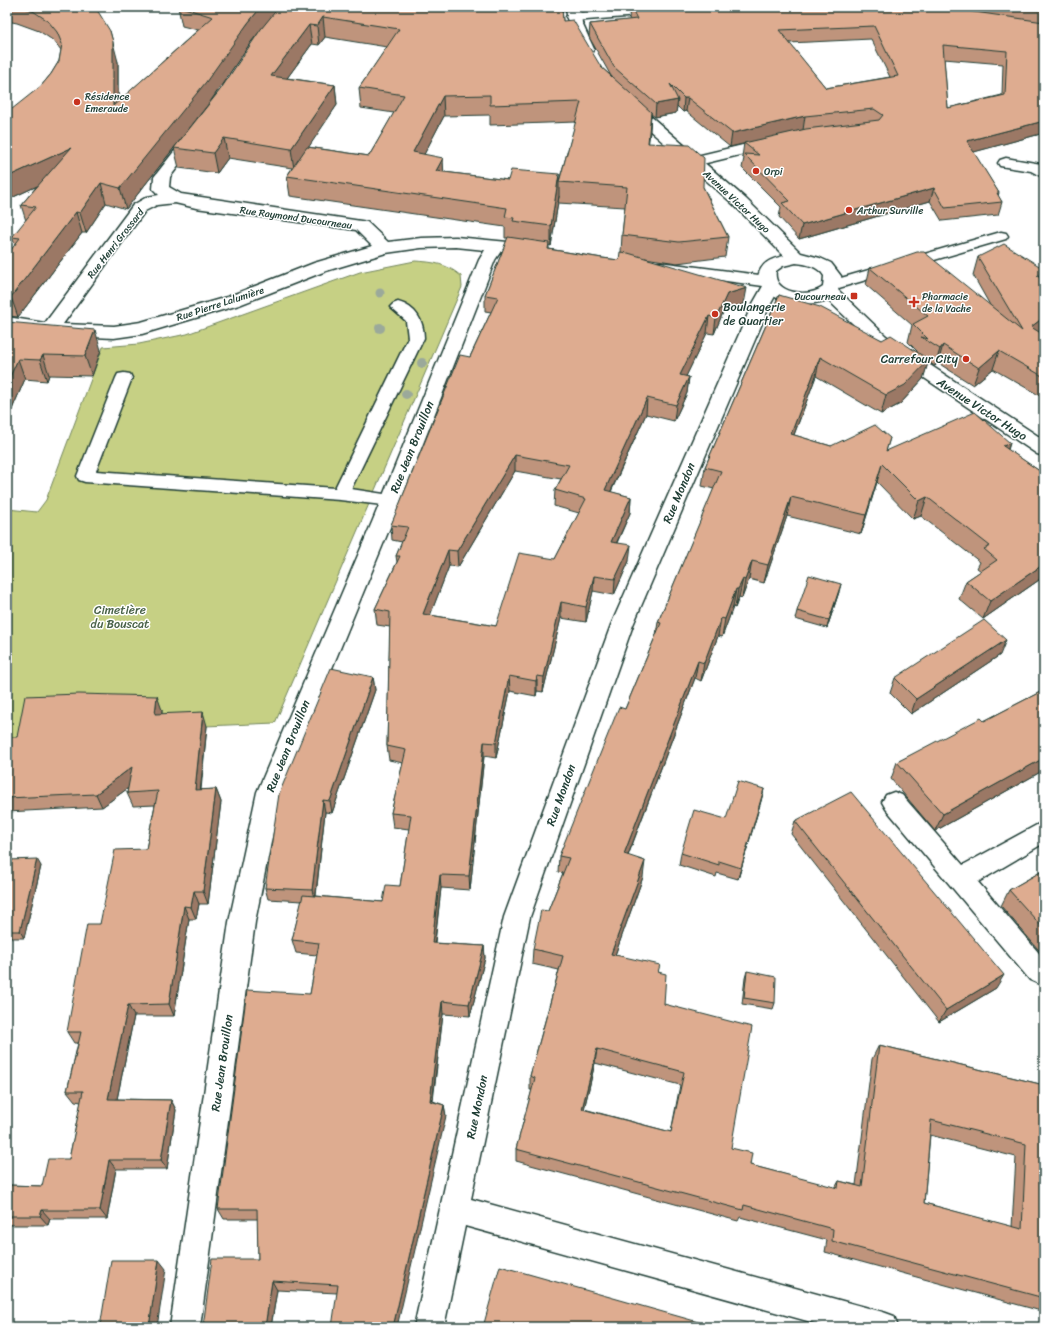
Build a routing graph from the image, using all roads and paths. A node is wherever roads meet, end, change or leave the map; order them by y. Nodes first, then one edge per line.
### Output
1 (706, 7) edge
2 (607, 11) edge
3 (573, 12) edge
4 (594, 62) edge
5 (615, 91) edge
6 (203, 124) edge
7 (789, 139) edge
8 (694, 161) junction
9 (1006, 163) dead end
10 (1044, 173) edge
11 (175, 198) junction
12 (1001, 236) dead end
13 (496, 245) junction
14 (384, 248) junction
15 (527, 249) edge
16 (796, 258) junction
17 (643, 265) edge
18 (769, 284) junction
19 (830, 288) junction
20 (398, 307) dead end
21 (7, 323) edge
22 (50, 329) junction
23 (124, 378) dead end
24 (1044, 449) edge
25 (340, 494) junction
26 (390, 500) junction
27 (894, 802) dead end
28 (1044, 831) edge
29 (960, 879) junction
30 (1039, 972) dead end
31 (455, 1209) junction
32 (185, 1327) edge
33 (429, 1327) edge
34 (883, 1327) edge

1 - 2 street
2 - 3 street
3 - 4 street
5 - 8 street, Avenue Victor Hugo
6 - 11 street
7 - 8 street, Avenue Victor Hugo
8 - 16 street, Avenue Victor Hugo
9 - 10 street
11 - 14 street, Rue Raymond Ducourneau
11 - 22 street, Rue Henri Grossard
12 - 19 lane
13 - 14 street
13 - 15 street
13 - 26 street, Rue Jean Brouillon
14 - 22 street, Rue Pierre Lalumière
16 - 18 street
16 - 19 street
17 - 18 street
18 - 19 street
18 - 31 street, Rue Mondon
19 - 24 street, Avenue Victor Hugo
20 - 25 lane
21 - 22 street
23 - 25 lane
25 - 26 lane
26 - 32 street, Rue Jean Brouillon
27 - 29 street
28 - 29 street
29 - 30 street
31 - 33 street, Rue Mondon
31 - 34 street

